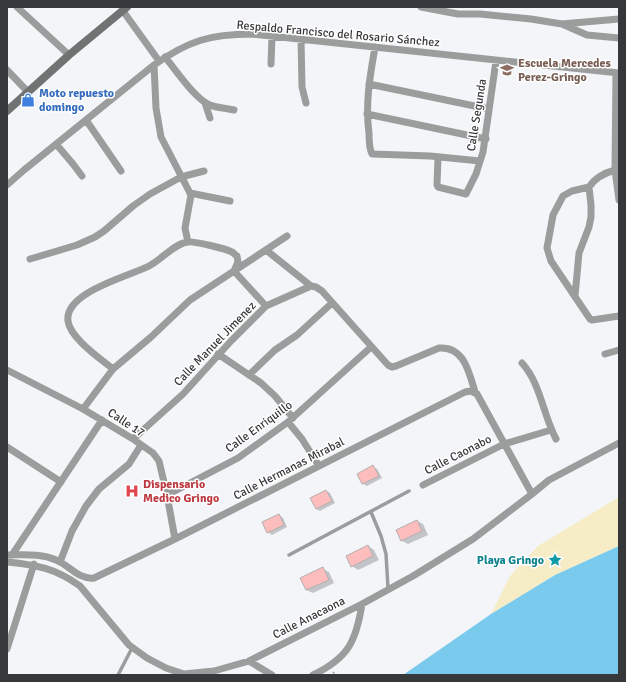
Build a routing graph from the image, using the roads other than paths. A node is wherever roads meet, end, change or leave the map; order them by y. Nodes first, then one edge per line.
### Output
1 (17, 7) edge
2 (421, 7) edge
3 (125, 9) edge
4 (619, 19) edge
5 (562, 24) junction
6 (272, 36) junction
7 (301, 38) junction
8 (619, 38) edge
9 (375, 47) junction
10 (69, 55) junction
11 (159, 61) junction
12 (496, 61) junction
13 (271, 64) dead end
14 (7, 70) edge
15 (617, 73) edge
16 (369, 84) junction
17 (28, 92) junction
18 (306, 102) dead end
19 (205, 103) junction
20 (489, 109) junction
21 (234, 110) dead end
22 (7, 111) edge
23 (366, 114) junction
24 (210, 118) dead end
25 (86, 120) junction
26 (486, 139) junction
27 (56, 144) junction
28 (438, 157) junction
29 (480, 161) junction
30 (204, 170) dead end
31 (615, 170) junction
32 (121, 171) dead end
33 (82, 176) dead end
34 (181, 177) junction
35 (7, 185) edge
36 (589, 187) junction
37 (190, 193) junction
38 (619, 200) edge
39 (230, 201) dead end
40 (287, 236) dead end
41 (188, 242) junction
42 (266, 250) junction
43 (30, 259) dead end
44 (234, 271) junction
45 (311, 286) junction
46 (575, 296) junction
47 (332, 303) junction
48 (266, 306) junction
49 (619, 316) edge
50 (371, 347) junction
51 (619, 350) edge
52 (218, 354) junction
53 (605, 354) dead end
54 (522, 363) dead end
55 (113, 369) junction
56 (7, 370) edge
57 (250, 375) junction
58 (473, 392) junction
59 (83, 409) junction
60 (102, 420) junction
61 (291, 420) junction
62 (551, 430) junction
63 (133, 439) junction
64 (556, 439) dead end
65 (619, 443) edge
66 (504, 444) junction
67 (141, 445) junction
68 (7, 447) edge
69 (318, 466) junction
70 (61, 482) junction
71 (423, 485) dead end
72 (409, 491) dead end
73 (532, 494) junction
74 (167, 495) junction
75 (371, 512) junction
76 (175, 539) junction
77 (10, 555) edge
78 (289, 555) dead end
79 (7, 562) edge
80 (60, 562) junction
81 (34, 564) junction
82 (388, 588) junction
83 (362, 604) junction
84 (132, 648) junction
85 (7, 649) edge
86 (249, 661) junction
87 (118, 675) edge
88 (272, 675) edge
89 (313, 675) edge

1 - 10 street
2 - 5 street
3 - 10 main road
3 - 11 street
4 - 5 street
5 - 8 street
6 - 7 street, Respaldo Francisco del Rosario Sánchez
6 - 11 street, Respaldo Francisco del Rosario Sánchez
6 - 13 street
7 - 9 street, Respaldo Francisco del Rosario Sánchez
7 - 18 street
9 - 12 street, Respaldo Francisco del Rosario Sánchez
9 - 16 street
10 - 17 main road
11 - 19 street
11 - 25 street, Respaldo Francisco del Rosario Sánchez
11 - 34 street
12 - 15 street, Respaldo Francisco del Rosario Sánchez
12 - 20 street, Calle Segunda
14 - 17 street
15 - 31 street
16 - 20 street
16 - 23 street
17 - 22 main road
19 - 21 street
19 - 24 street
20 - 26 street, Calle Segunda
23 - 26 street
23 - 28 street
25 - 27 street, Respaldo Francisco del Rosario Sánchez
25 - 32 street
26 - 29 street, Calle Segunda
27 - 33 street
27 - 35 street, Respaldo Francisco del Rosario Sánchez
28 - 29 street
28 - 29 street, Calle Segunda
30 - 34 street
31 - 36 street
31 - 38 street
34 - 37 street
34 - 43 street
36 - 46 street
36 - 46 street
37 - 39 street
37 - 41 street
40 - 42 street
41 - 44 street
41 - 55 street
42 - 44 street
42 - 45 street
44 - 48 street
44 - 55 street
45 - 47 street
45 - 48 street, Calle Manuel Jimenez
46 - 49 street
47 - 50 street
47 - 57 street
48 - 52 street, Calle Manuel Jimenez
50 - 58 street
50 - 61 street, Calle Enriquillo
51 - 53 street
52 - 57 street
52 - 63 street, Calle Manuel Jimenez
54 - 62 street
55 - 59 street
56 - 59 street, Calle 17
57 - 61 street
58 - 66 street
58 - 69 street, Calle Hermanas Mirabal
59 - 60 street, Calle 17
60 - 63 street, Calle 17
60 - 70 street
61 - 69 street
61 - 74 street, Calle Enriquillo
62 - 64 street
62 - 66 street, Calle Caonabo
63 - 67 street, Calle 17
65 - 73 street, Calle Anacaona
66 - 71 street, Calle Caonabo
66 - 73 street
67 - 74 street, Calle 17
67 - 80 street
68 - 70 street
69 - 76 street, Calle Hermanas Mirabal
70 - 77 street
72 - 75 lane
73 - 82 street, Calle Anacaona
74 - 76 street, Calle 17
75 - 78 lane
75 - 82 lane
76 - 80 street, Calle Hermanas Mirabal
77 - 80 street, Calle Hermanas Mirabal
79 - 81 street, Calle Anacaona
81 - 84 street, Calle Anacaona
81 - 85 street
82 - 83 street, Calle Anacaona
83 - 86 street, Calle Anacaona
83 - 89 street
84 - 86 street, Calle Anacaona
84 - 87 lane
86 - 88 street

